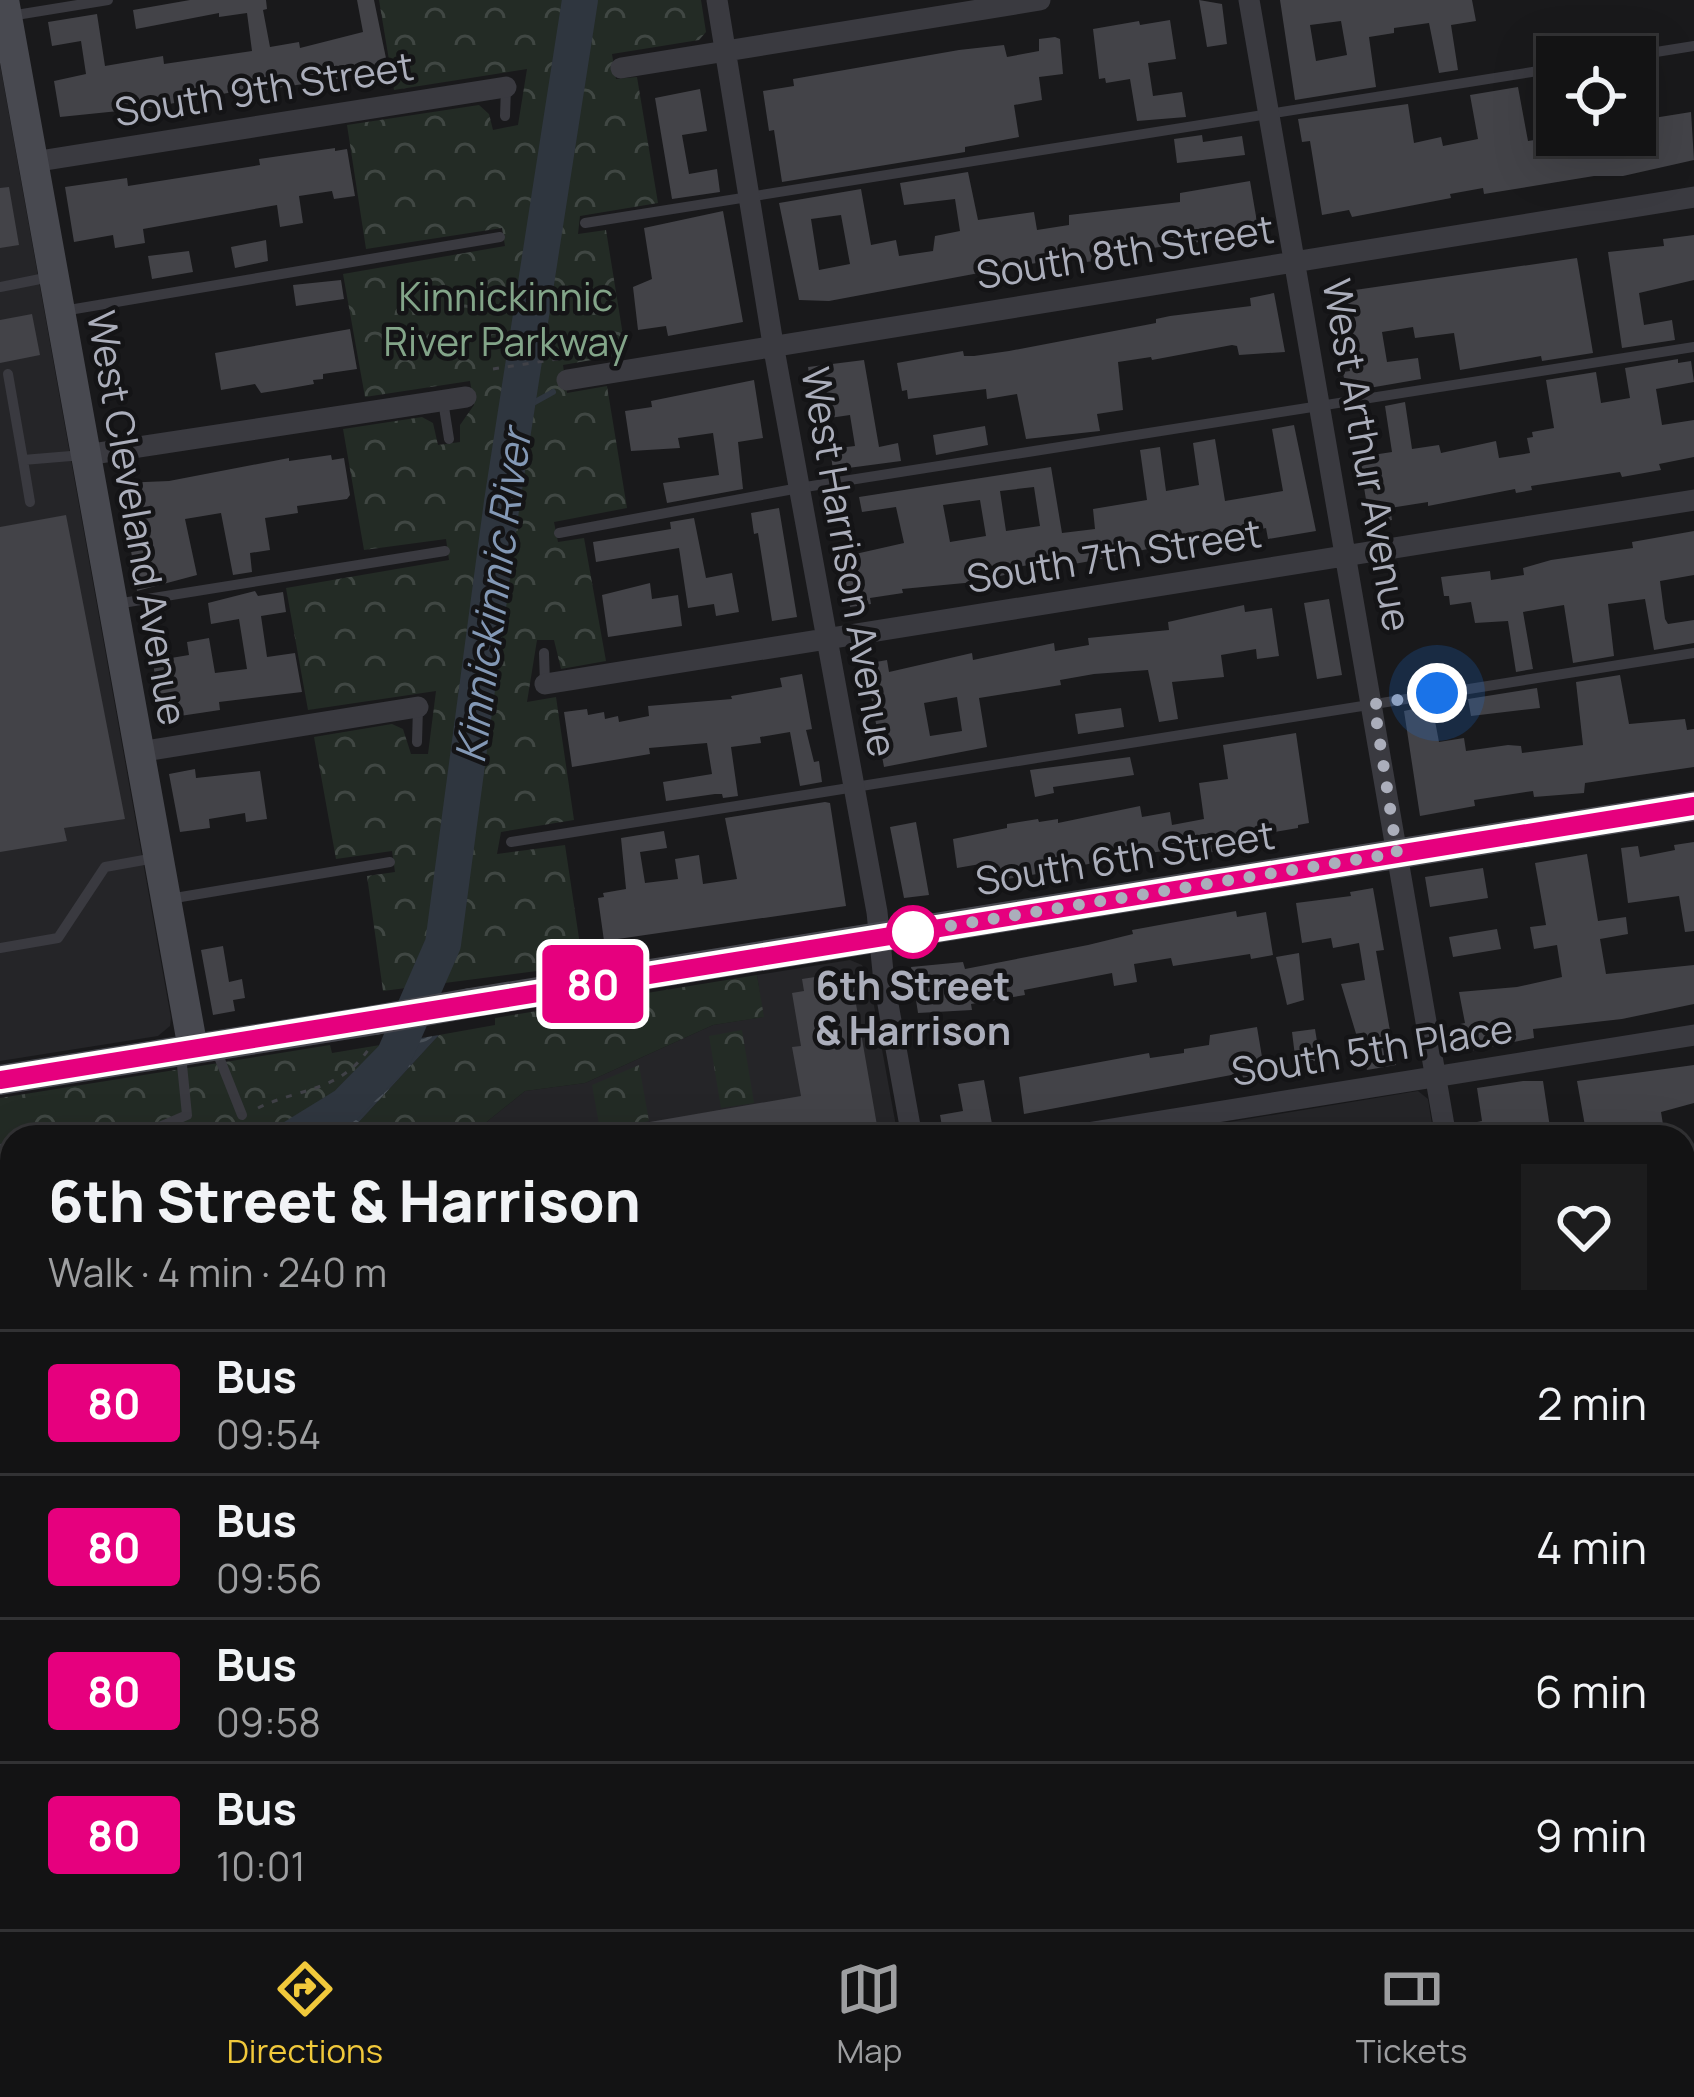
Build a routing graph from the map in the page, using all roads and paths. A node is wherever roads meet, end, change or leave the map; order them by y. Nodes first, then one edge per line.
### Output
1 (108, 0) edge
2 (717, 0) edge
3 (1040, 0) edge
4 (1249, 0) edge
5 (5, 8) edge
6 (1694, 46) edge
7 (726, 51) junction
8 (1656, 52) edge
9 (621, 68) dead end
10 (1536, 71) edge
11 (9, 74) edge
12 (506, 87) joint
13 (1269, 114) junction
14 (505, 116) dead end
15 (33, 162) junction
16 (751, 197) junction
17 (1694, 197) edge
18 (585, 223) dead end
19 (500, 237) dead end
20 (1296, 262) junction
21 (54, 277) junction
22 (0, 287) edge
23 (60, 311) junction
24 (773, 344) junction
25 (1694, 347) edge
26 (494, 369) dead end
27 (566, 369) joint
28 (8, 374) dead end
29 (466, 397) dead end
30 (443, 400) junction
31 (1321, 409) junction
32 (449, 440) dead end
33 (86, 455) junction
34 (23, 460) junction
35 (799, 488) junction
36 (1694, 500) edge
37 (30, 502) dead end
38 (559, 533) dead end
39 (445, 551) dead end
40 (1348, 555) junction
41 (113, 604) junction
42 (826, 639) junction
43 (544, 652) dead end
44 (1694, 653) edge
45 (545, 684) joint
46 (1374, 704) junction
47 (418, 707) joint
48 (417, 742) dead end
49 (139, 752) junction
50 (853, 787) junction
51 (1694, 806) edge
52 (511, 842) dead end
53 (1397, 853) junction
54 (158, 858) junction
55 (390, 862) dead end
56 (166, 899) junction
57 (879, 937) junction
58 (0, 948) edge
59 (375, 1028) junction
60 (1694, 1035) edge
61 (196, 1049) junction
62 (1436, 1077) junction
63 (0, 1080) edge
64 (242, 1115) junction
65 (166, 1125) edge
66 (224, 1125) edge
67 (910, 1125) edge
68 (1137, 1125) edge
69 (1445, 1125) edge
70 (0, 1372) edge
71 (0, 1396) edge

1 - 5 lane
2 - 7 street, West Harrison Avenue
3 - 7 street
4 - 13 street, West Arthur Avenue
5 - 11 street, West Cleveland Avenue
6 - 8 lane
7 - 9 street
7 - 16 street, West Harrison Avenue
10 - 13 lane
11 - 15 street, West Cleveland Avenue
12 - 14 lane
12 - 15 street, South 9th Street
13 - 16 lane
13 - 20 street, West Arthur Avenue
15 - 21 street, West Cleveland Avenue
16 - 18 lane
16 - 24 street, West Harrison Avenue
17 - 20 street, South 8th Street
19 - 23 lane
20 - 24 street, South 8th Street
20 - 31 street, West Arthur Avenue
21 - 22 lane
21 - 23 street, West Cleveland Avenue
23 - 33 street, West Cleveland Avenue
24 - 27 street, South 8th Street
24 - 35 street, West Harrison Avenue
25 - 31 lane
26 - 27 path
28 - 34 lane
29 - 30 street
30 - 32 lane
30 - 33 street
31 - 35 lane
31 - 40 street, West Arthur Avenue
33 - 34 lane
33 - 41 street, West Cleveland Avenue
34 - 37 lane
35 - 38 lane
35 - 42 street, West Harrison Avenue
36 - 40 street, South 7th Street
39 - 41 lane
40 - 42 street, South 7th Street
40 - 46 street, West Arthur Avenue
41 - 49 street, West Cleveland Avenue
42 - 45 street, South 7th Street
42 - 50 street, West Harrison Avenue
43 - 45 lane
44 - 46 lane
46 - 50 lane
46 - 53 street, West Arthur Avenue
47 - 48 lane
47 - 49 street
49 - 54 street, West Cleveland Avenue
50 - 52 lane
50 - 57 street, West Harrison Avenue
51 - 53 street, South 6th Street
53 - 57 street, South 6th Street
53 - 62 street, West Arthur Avenue
54 - 56 street, West Cleveland Avenue
54 - 58 lane
55 - 56 lane
56 - 61 street, West Cleveland Avenue
57 - 59 street, South 6th Street, bridge
57 - 67 street, West Harrison Avenue
59 - 61 street, South 6th Street
59 - 64 path
60 - 62 street, South 5th Place
61 - 63 street, South 6th Street
61 - 64 lane
61 - 65 lane
62 - 68 street, South 5th Place
62 - 69 street, West Arthur Avenue
64 - 66 path
70 - 71 path

